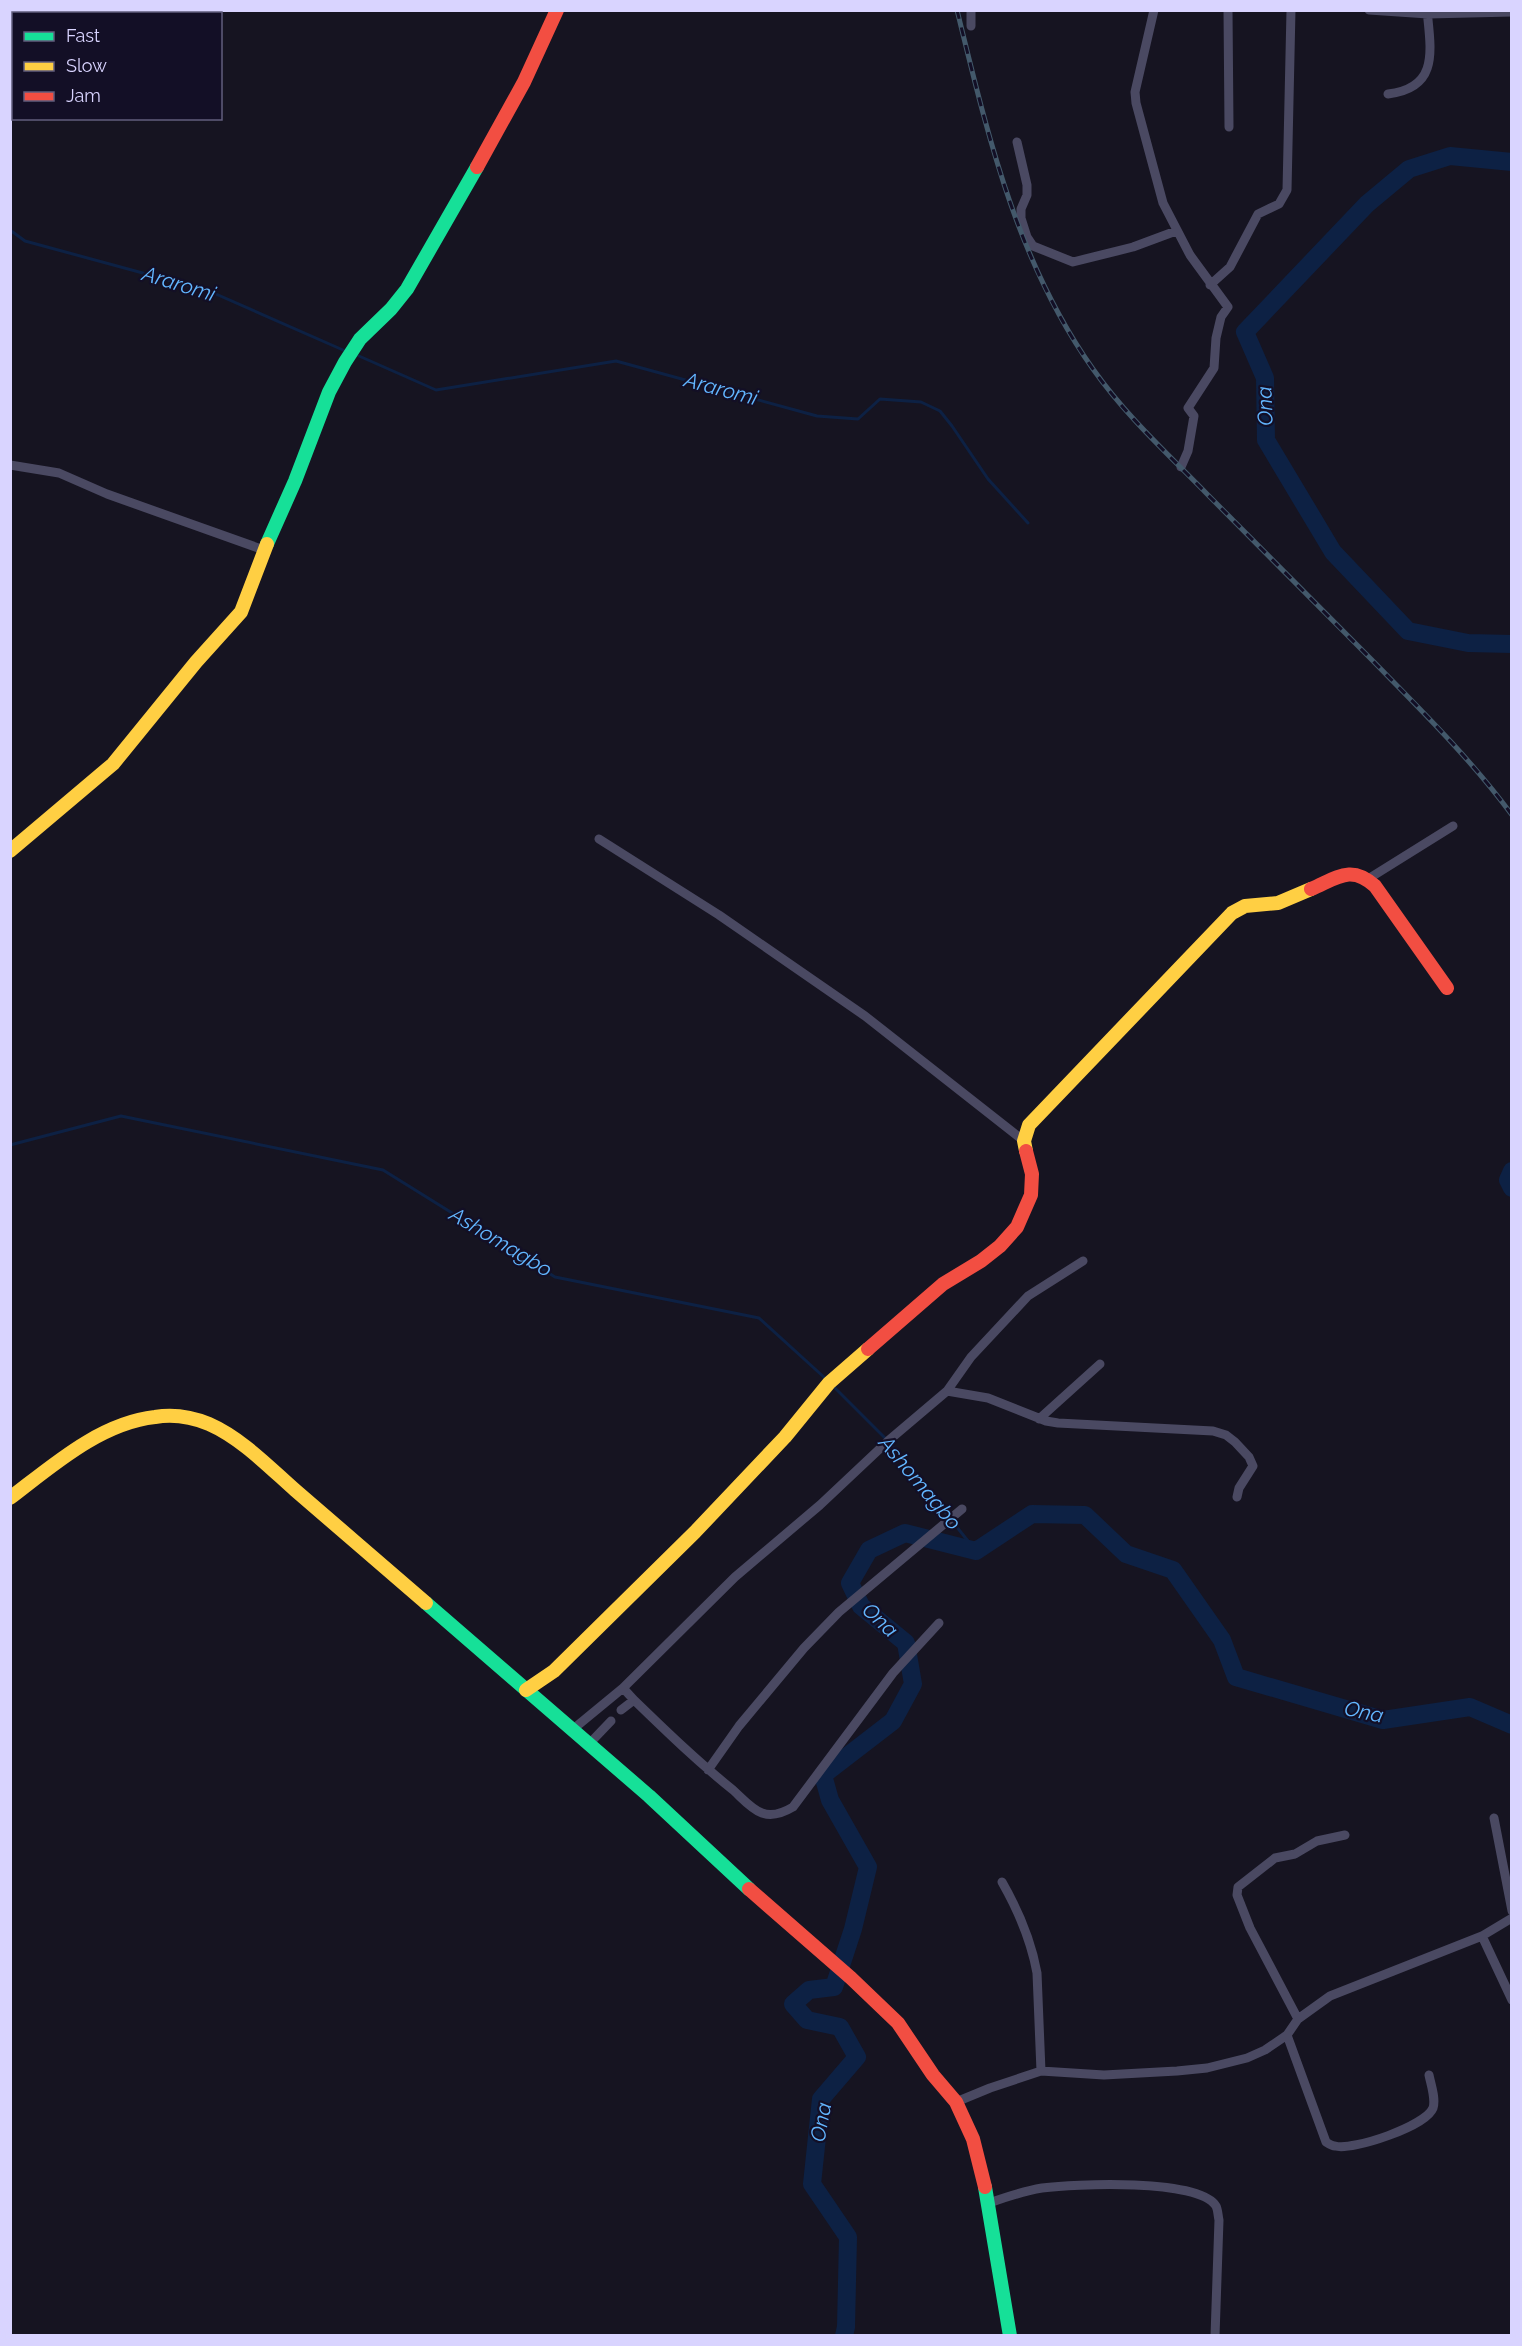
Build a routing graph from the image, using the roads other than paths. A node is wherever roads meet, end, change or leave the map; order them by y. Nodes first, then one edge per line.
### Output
1 (557, 10) edge
2 (971, 10) edge
3 (1154, 10) edge
4 (1228, 10) edge
5 (1291, 10) edge
6 (1369, 10) edge
7 (1428, 12) edge
8 (1484, 12) edge
9 (1512, 12) edge
10 (971, 26) dead end
11 (1388, 94) dead end
12 (1229, 127) dead end
13 (1017, 142) dead end
14 (1176, 231) junction
15 (1210, 285) junction
16 (10, 465) edge
17 (1181, 467) dead end
18 (264, 550) junction
19 (1453, 826) dead end
20 (599, 838) dead end
21 (10, 851) edge
22 (1368, 879) junction
23 (1447, 988) dead end
24 (1024, 1141) junction
25 (1083, 1260) dead end
26 (1100, 1364) dead end
27 (947, 1391) junction
28 (1039, 1419) junction
29 (1237, 1497) dead end
30 (10, 1498) edge
31 (962, 1509) dead end
32 (939, 1623) dead end
33 (623, 1688) junction
34 (526, 1689) junction
35 (634, 1700) junction
36 (621, 1710) dead end
37 (611, 1721) dead end
38 (572, 1730) junction
39 (589, 1744) junction
40 (708, 1770) junction
41 (1494, 1818) dead end
42 (1345, 1835) dead end
43 (1002, 1882) dead end
44 (1512, 1911) edge
45 (1512, 1918) edge
46 (1482, 1936) junction
47 (1512, 2000) edge
48 (1298, 2019) junction
49 (1287, 2035) junction
50 (1041, 2071) junction
51 (1429, 2075) dead end
52 (956, 2102) junction
53 (989, 2203) junction
54 (1010, 2336) edge
55 (1215, 2336) edge

1 - 18 street
2 - 10 street
3 - 14 street
4 - 12 street
5 - 15 street
6 - 7 street
7 - 8 street
7 - 11 street
8 - 9 street
13 - 14 street
14 - 15 street
15 - 17 street
16 - 18 street
18 - 21 street
19 - 22 street
20 - 24 street
22 - 23 street
22 - 24 street
24 - 34 street
25 - 27 street
26 - 28 street
27 - 28 street
27 - 33 street
28 - 29 street
30 - 34 street
31 - 40 street
32 - 40 street
33 - 35 street
33 - 38 street
34 - 38 street
35 - 36 street
35 - 40 street
37 - 39 street
38 - 39 street
39 - 52 street
41 - 44 street
42 - 48 street
43 - 50 street
45 - 46 street
46 - 47 street
46 - 48 street
48 - 49 street
49 - 50 street
49 - 51 street
50 - 52 street
52 - 53 street
53 - 54 street
53 - 55 street

